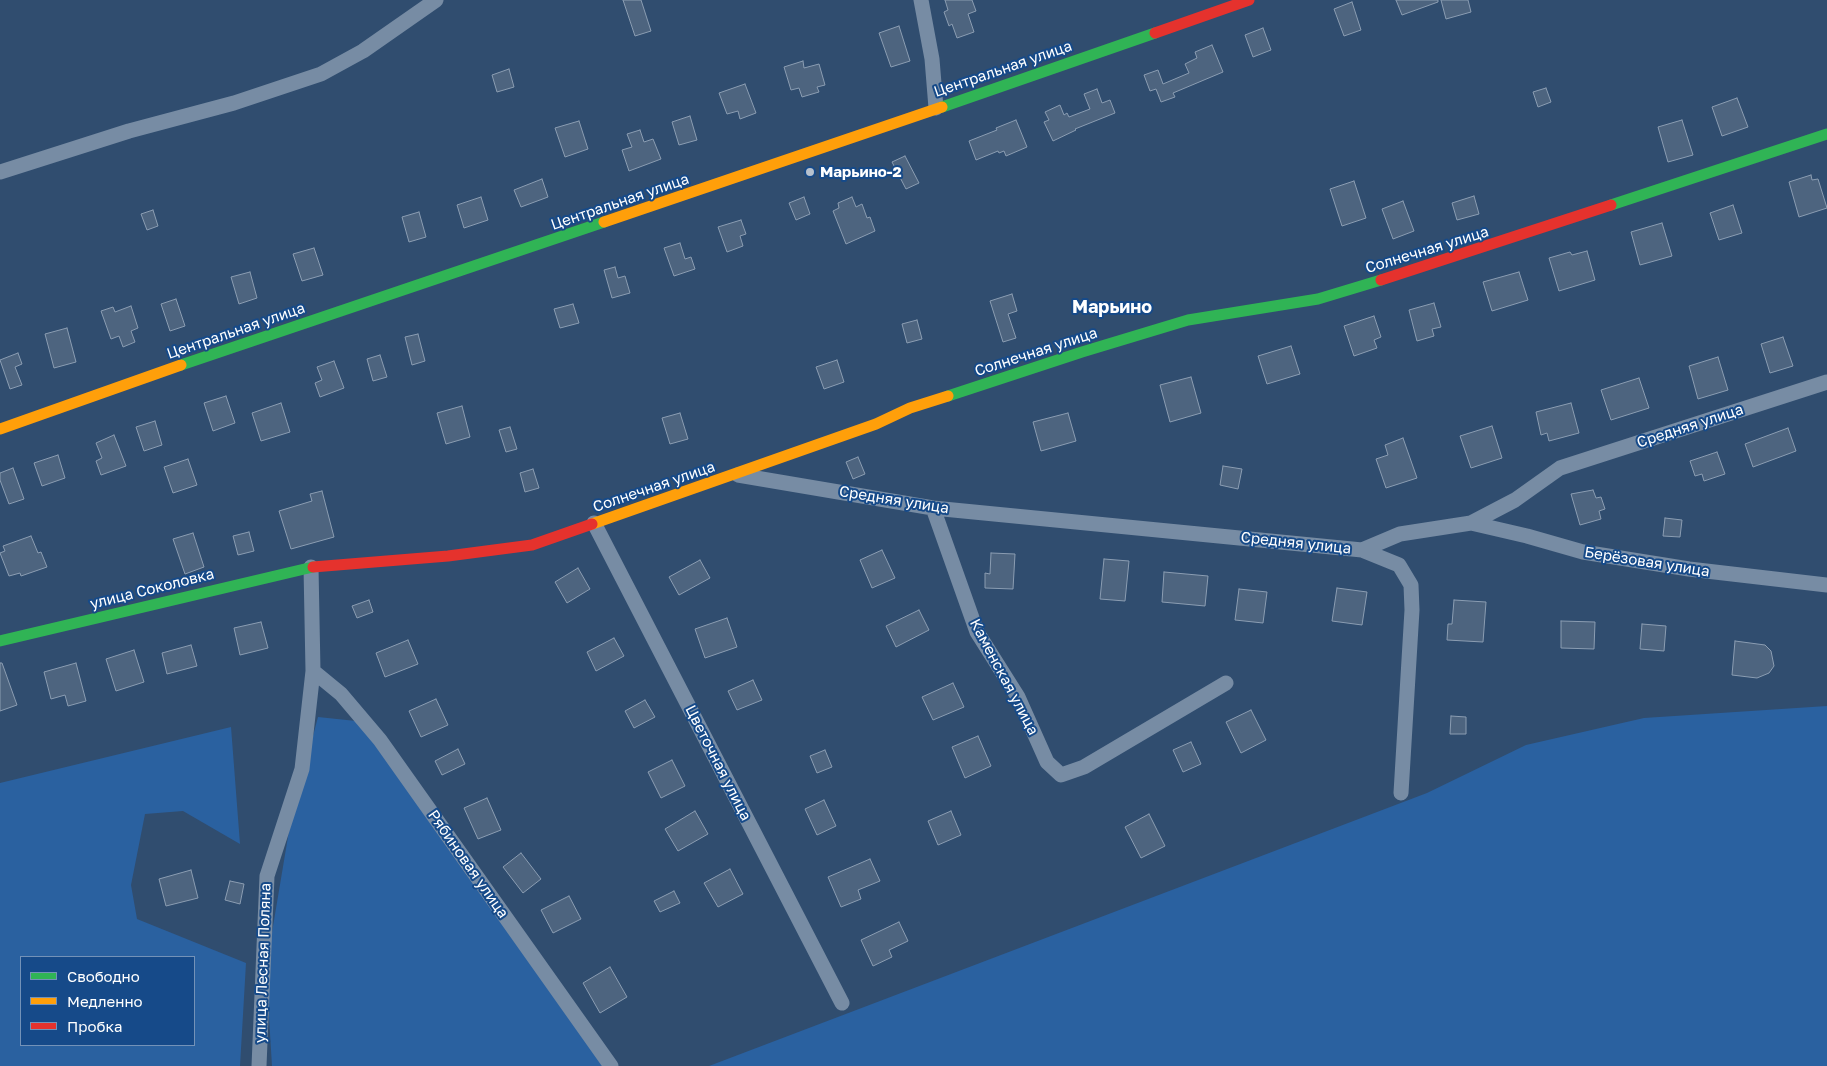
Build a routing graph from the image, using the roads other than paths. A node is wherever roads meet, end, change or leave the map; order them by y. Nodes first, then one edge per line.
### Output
1 (436, 0) edge
2 (921, 0) edge
3 (1249, 0) edge
4 (936, 108) junction
5 (1827, 134) edge
6 (0, 172) edge
7 (1827, 382) edge
8 (0, 429) edge
9 (737, 474) junction
10 (933, 508) junction
11 (594, 523) junction
12 (1470, 523) junction
13 (1362, 550) junction
14 (311, 567) junction
15 (1827, 585) edge
16 (0, 641) edge
17 (313, 671) junction
18 (1226, 683) dead end
19 (1401, 793) dead end
20 (842, 1003) dead end
21 (259, 1066) edge
22 (611, 1066) edge

1 - 6 street
2 - 4 street
3 - 4 street, Центральная улица
4 - 8 street, Центральная улица
5 - 9 street, Солнечная улица
7 - 12 street, Средняя улица
9 - 10 street, Средняя улица
9 - 11 street, Солнечная улица
10 - 13 street, Средняя улица
10 - 18 street, Каменская улица
11 - 14 street, Солнечная улица
11 - 20 street, Цветочная улица
12 - 13 street, Средняя улица
12 - 15 street, Берёзовая улица
13 - 19 street
14 - 16 street, улица Соколовка
14 - 17 street, улица Лесная Поляна
17 - 21 street, улица Лесная Поляна
17 - 22 street, Рябиновая улица

